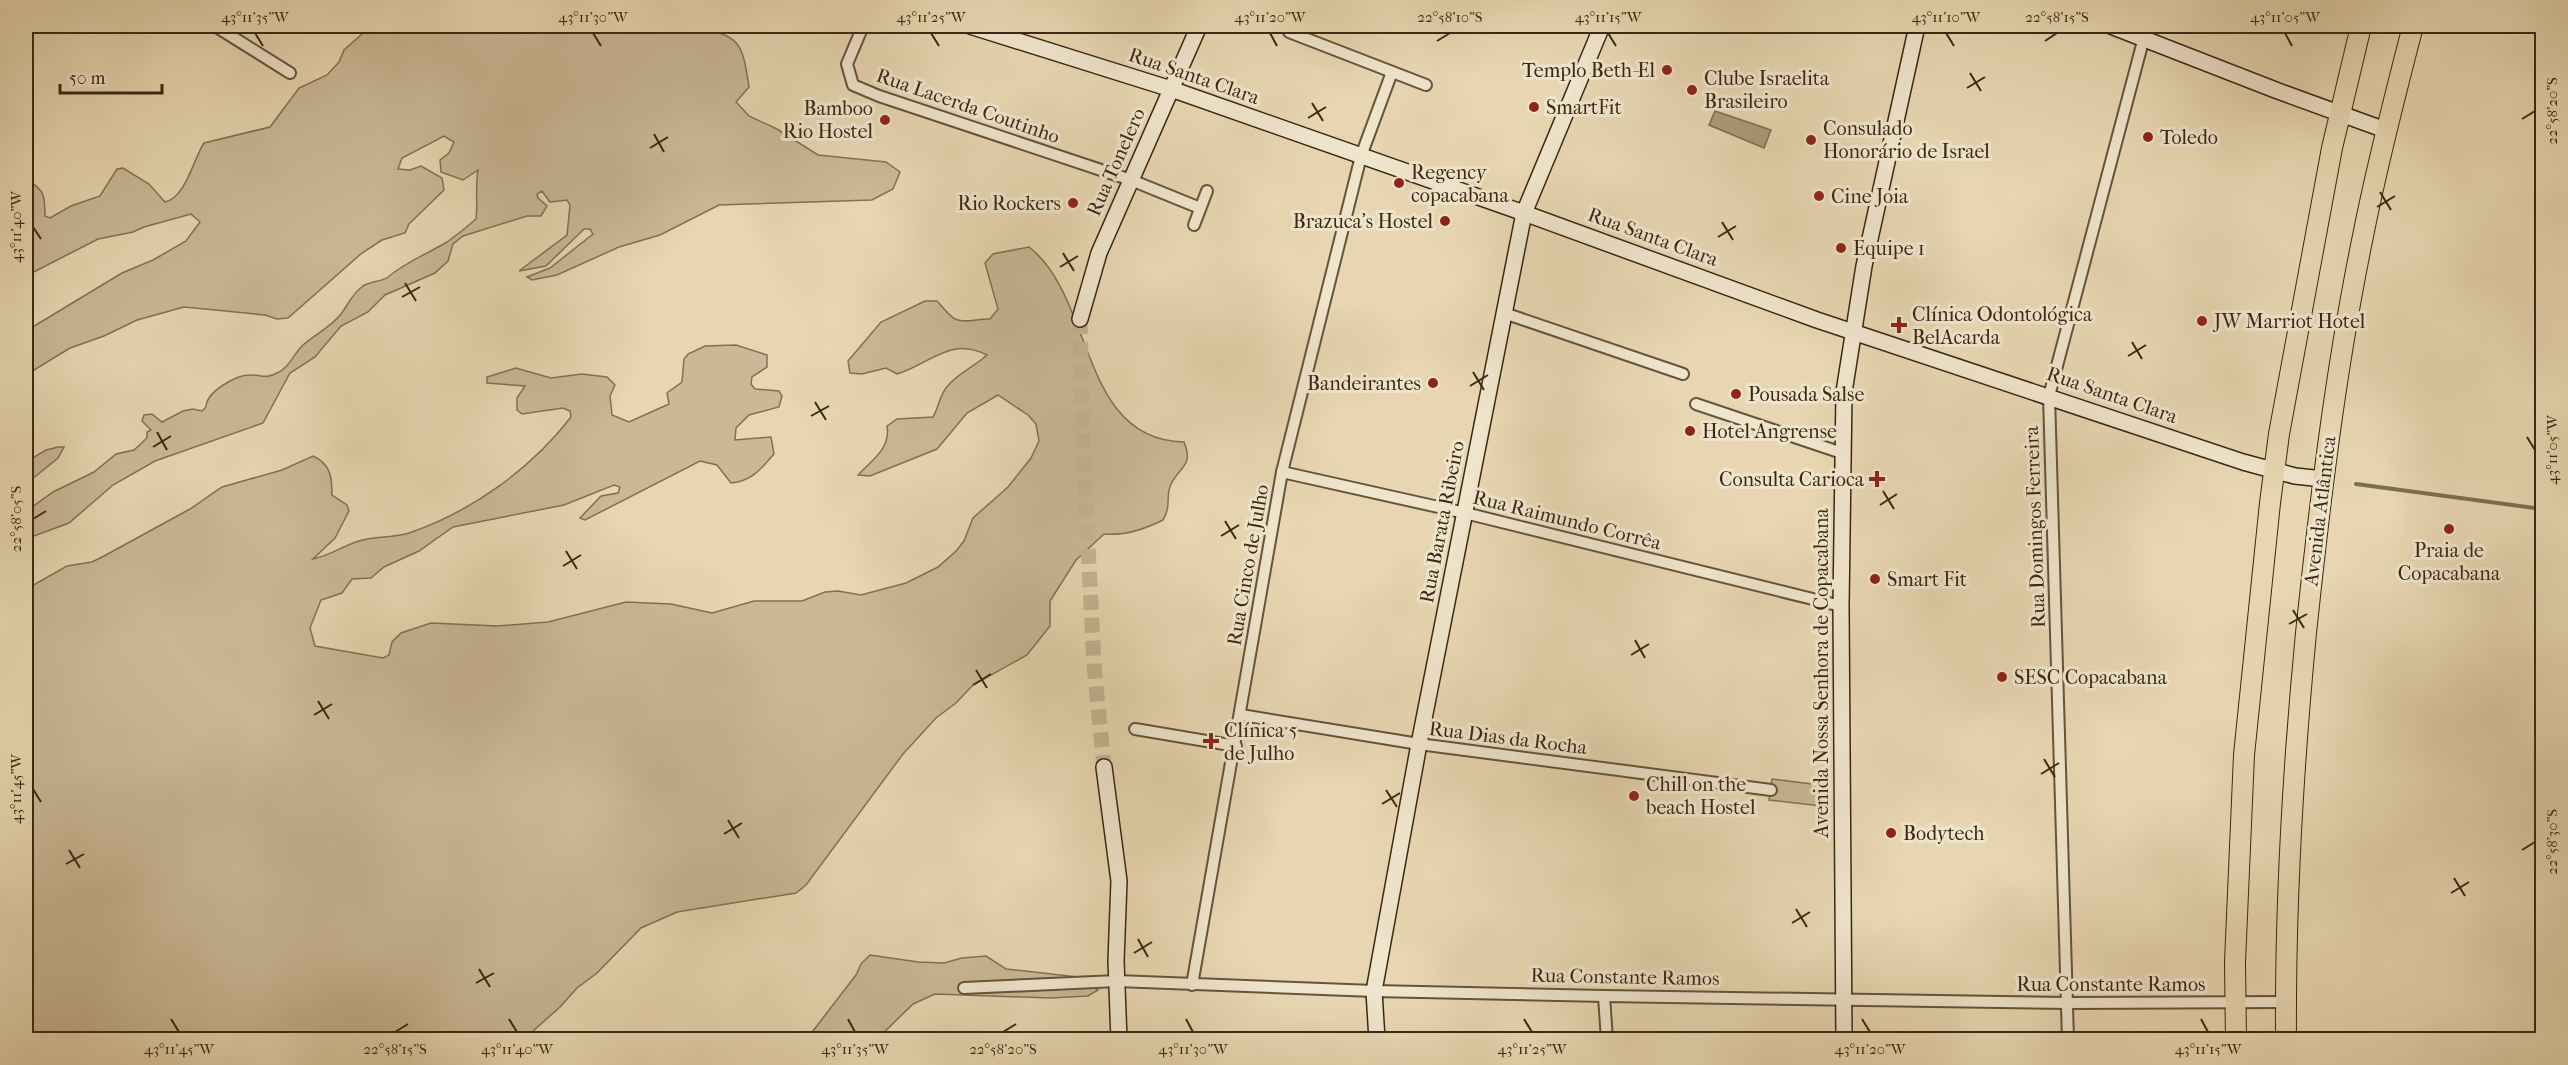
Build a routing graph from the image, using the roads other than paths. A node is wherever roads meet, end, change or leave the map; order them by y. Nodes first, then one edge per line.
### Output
1 (214, 26) edge
2 (862, 26) edge
3 (970, 26) edge
4 (1199, 26) edge
5 (1917, 26) edge
6 (2111, 26) edge
7 (2361, 26) edge
8 (2413, 26) edge
9 (1598, 27) edge
10 (1289, 32) dead end
11 (2145, 32) edge
12 (1392, 72) junction
13 (290, 73) dead end
14 (1426, 85) dead end
15 (1171, 89) junction
16 (2339, 114) junction
17 (2388, 131) junction
18 (1361, 156) junction
19 (1131, 180) junction
20 (1206, 191) dead end
21 (1200, 208) junction
22 (1524, 213) junction
23 (1194, 225) dead end
24 (1504, 313) junction
25 (1080, 319) tunnel mouth
26 (1852, 332) junction
27 (1683, 374) dead end
28 (2049, 396) junction
29 (1696, 404) dead end
30 (1842, 453) junction
31 (2274, 471) junction
32 (1282, 472) junction
33 (2323, 478) junction
34 (1465, 513) junction
35 (1842, 606) junction
36 (1241, 715) junction
37 (1135, 729) dead end
38 (1419, 744) junction
39 (1236, 746) junction
40 (1104, 767) tunnel mouth
41 (1771, 790) dead end
42 (1117, 981) junction
43 (1192, 985) junction
44 (964, 988) dead end
45 (1374, 991) junction
46 (1604, 996) junction
47 (1845, 998) junction
48 (2286, 1002) junction
49 (2068, 1003) junction
50 (2234, 1003) junction
51 (1119, 1040) edge
52 (1377, 1040) edge
53 (1607, 1040) edge
54 (1844, 1040) edge
55 (2068, 1040) edge
56 (2236, 1040) edge
57 (2286, 1040) edge

1 - 13 street
2 - 19 street, Rua Lacerda Coutinho
3 - 15 main road, Rua Santa Clara
4 - 15 main road, Rua Tonelero
5 - 26 main road, Avenida Nossa Senhora de Copacabana
6 - 11 main road
7 - 16 highway
8 - 17 highway, Avenida Atlântica
9 - 22 main road, Rua Barata Ribeiro
10 - 12 street
11 - 16 main road
11 - 28 street, Rua Domingos Ferreira
12 - 14 street
12 - 18 street, Rua Cinco de Julho
15 - 18 main road, Rua Santa Clara
15 - 19 main road, Rua Tonelero
16 - 17 main road
16 - 31 highway
17 - 33 highway, Avenida Atlântica
18 - 22 main road, Rua Santa Clara
18 - 32 street, Rua Cinco de Julho
19 - 21 street
19 - 25 main road, Rua Tonelero
20 - 21 street
21 - 23 street
22 - 24 main road, Rua Barata Ribeiro
22 - 26 main road, Rua Santa Clara
24 - 27 street
24 - 34 main road, Rua Barata Ribeiro
26 - 28 main road, Rua Santa Clara
26 - 30 main road, Avenida Nossa Senhora de Copacabana
28 - 31 main road, Rua Santa Clara
28 - 49 street, Rua Domingos Ferreira
29 - 30 street
30 - 35 main road, Avenida Nossa Senhora de Copacabana
31 - 33 main road, Rua Santa Clara
31 - 50 highway
32 - 34 street, Rua Raimundo Corrêa
32 - 36 street, Rua Cinco de Julho
33 - 48 highway, Avenida Atlântica
34 - 35 street, Rua Raimundo Corrêa
34 - 38 main road, Rua Barata Ribeiro
35 - 47 main road, Avenida Nossa Senhora de Copacabana
36 - 38 street, Rua Dias da Rocha
36 - 39 street, Rua Cinco de Julho
37 - 39 street
38 - 41 street, Rua Dias da Rocha
38 - 45 main road, Rua Barata Ribeiro
39 - 43 street, Rua Cinco de Julho
40 - 42 main road
42 - 43 street, Rua Constante Ramos
42 - 44 street, Rua Constante Ramos
42 - 51 main road
43 - 45 street, Rua Constante Ramos
45 - 46 street, Rua Constante Ramos
45 - 52 main road, Rua Barata Ribeiro
46 - 47 street, Rua Constante Ramos
46 - 53 street
47 - 49 street, Rua Constante Ramos
47 - 54 main road, Avenida Nossa Senhora de Copacabana
48 - 50 street, Rua Constante Ramos
48 - 57 highway, Avenida Atlântica
49 - 50 street, Rua Constante Ramos
49 - 55 street, Rua Domingos Ferreira
50 - 56 highway

